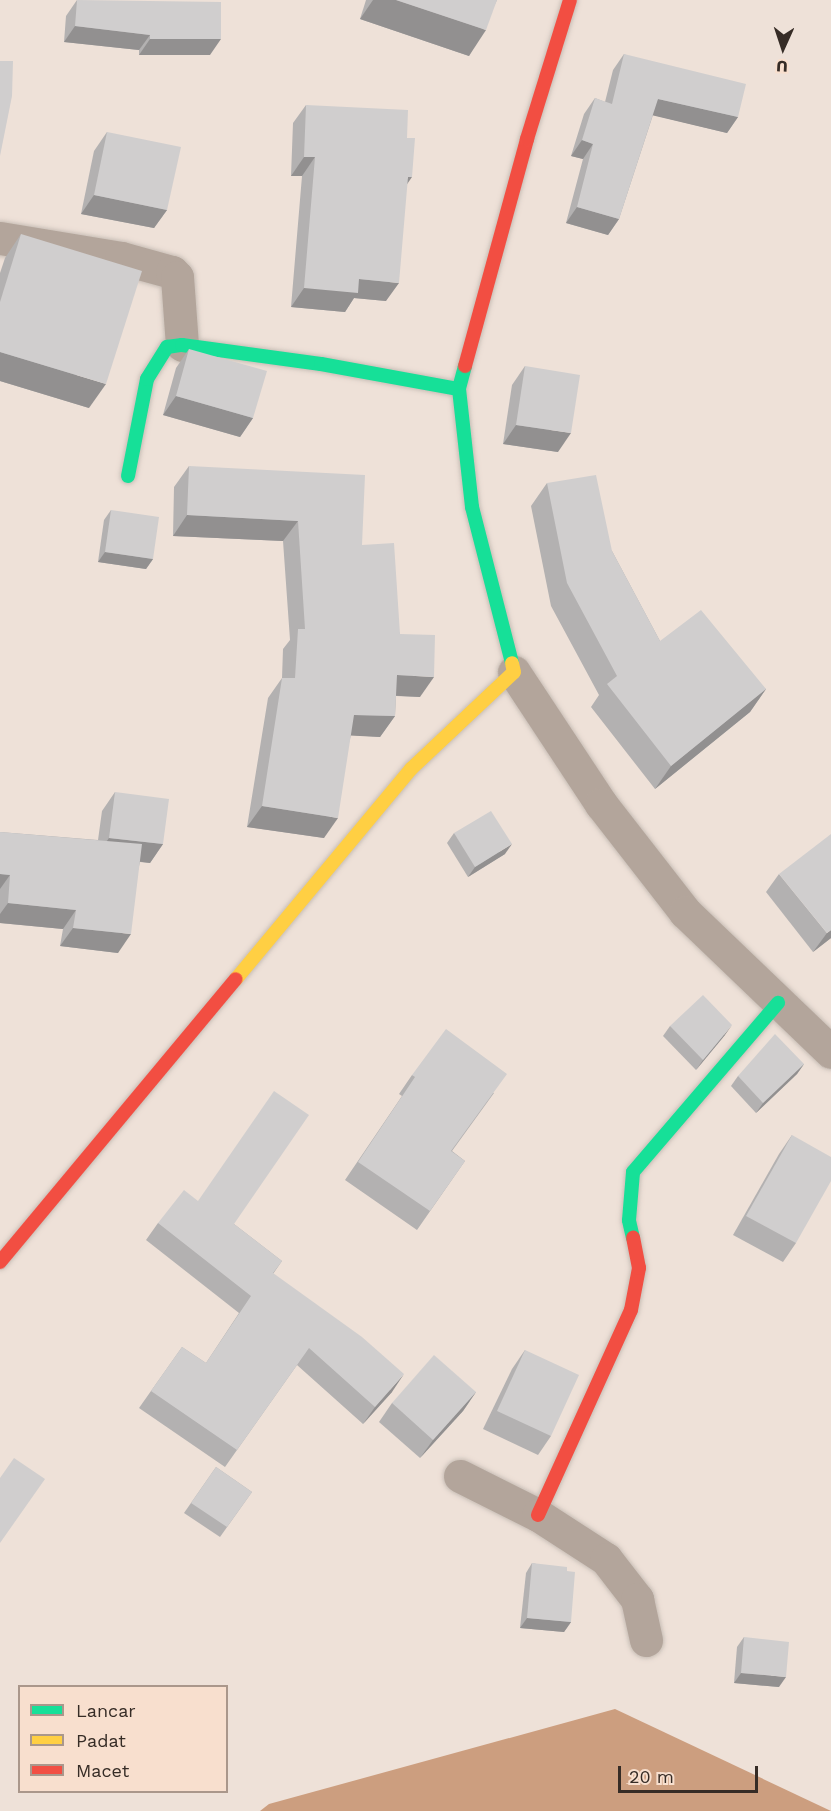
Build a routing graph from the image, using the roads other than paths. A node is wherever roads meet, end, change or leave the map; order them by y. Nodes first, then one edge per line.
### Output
1 (570, 0) edge
2 (0, 238) edge
3 (182, 345) junction
4 (459, 389) junction
5 (128, 476) dead end
6 (514, 672) junction
7 (778, 1003) junction
8 (831, 1052) edge
9 (0, 1262) edge
10 (460, 1476) dead end
11 (538, 1515) junction
12 (646, 1640) dead end

1 - 4 street
2 - 3 street
3 - 4 street
3 - 5 street
4 - 6 street
6 - 7 street
6 - 9 street
7 - 8 street
7 - 11 street
10 - 11 street
11 - 12 street

